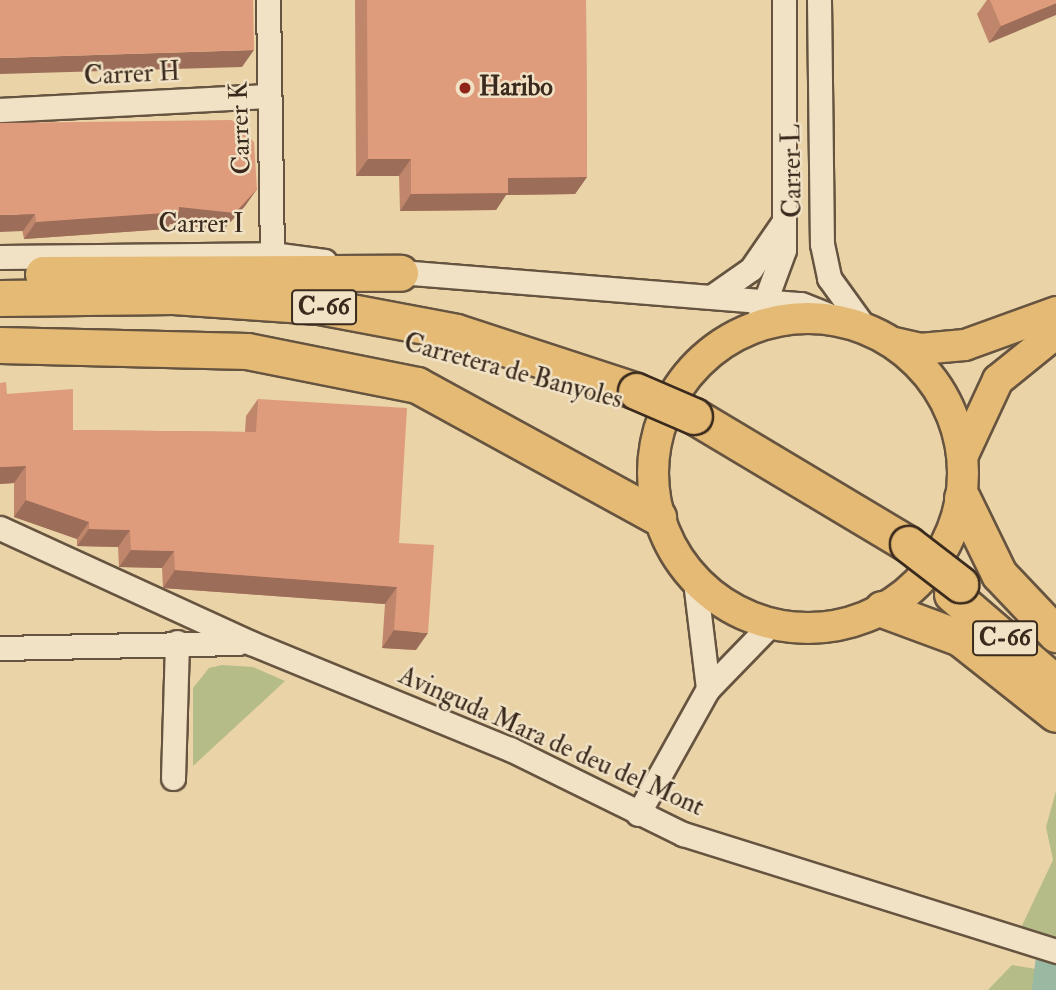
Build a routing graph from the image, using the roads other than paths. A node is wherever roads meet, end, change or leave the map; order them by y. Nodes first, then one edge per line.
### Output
1 (268, 0) edge
2 (784, 0) edge
3 (819, 0) edge
4 (267, 96) junction
5 (0, 110) edge
6 (784, 221) junction
7 (272, 254) junction
8 (0, 257) edge
9 (400, 273) junction
10 (0, 276) edge
11 (714, 295) junction
12 (0, 298) edge
13 (1056, 312) edge
14 (762, 313) junction
15 (0, 320) edge
16 (853, 324) junction
17 (1056, 333) edge
18 (894, 343) junction
19 (0, 345) edge
20 (634, 398) junction
21 (963, 456) junction
22 (961, 498) junction
23 (658, 517) junction
24 (0, 528) edge
25 (695, 581) junction
26 (956, 589) junction
27 (882, 609) junction
28 (771, 624) junction
29 (1056, 634) edge
30 (177, 642) junction
31 (251, 643) junction
32 (0, 648) edge
33 (1056, 665) edge
34 (1056, 684) edge
35 (708, 689) junction
36 (1056, 714) edge
37 (173, 778) dead end
38 (638, 814) junction
39 (1047, 948) edge

1 - 4 street, Carrer K
2 - 6 street, Carrer L
3 - 16 street, Carrer L
4 - 5 street, Carrer H
4 - 7 street, Carrer K
6 - 11 street, Carrer L
6 - 14 street, Carrer L
7 - 8 street, Carrer I
7 - 9 street, Carrer I
9 - 10 highway
9 - 11 street, Carrer I
11 - 14 street, Carrer I
12 - 20 highway, C-66
13 - 18 main road
14 - 16 main road
14 - 23 main road
15 - 20 highway, Carretera de Banyoles / C-66
16 - 18 main road
17 - 21 main road
18 - 21 main road
19 - 23 highway
20 - 26 highway, Carretera de Banyoles / C-66, bridge
21 - 22 main road
22 - 27 main road
22 - 29 highway
23 - 25 main road
24 - 31 street, Avinguda Mara de deu del Mont
25 - 28 main road
25 - 35 street
26 - 33 highway, C-66
26 - 34 highway, C-66
27 - 28 main road
27 - 36 highway
28 - 35 street
30 - 31 street
30 - 32 street
30 - 37 street
31 - 38 street, Avinguda Mara de deu del Mont
35 - 38 street
38 - 39 street, Avinguda Mara de deu del Mont

